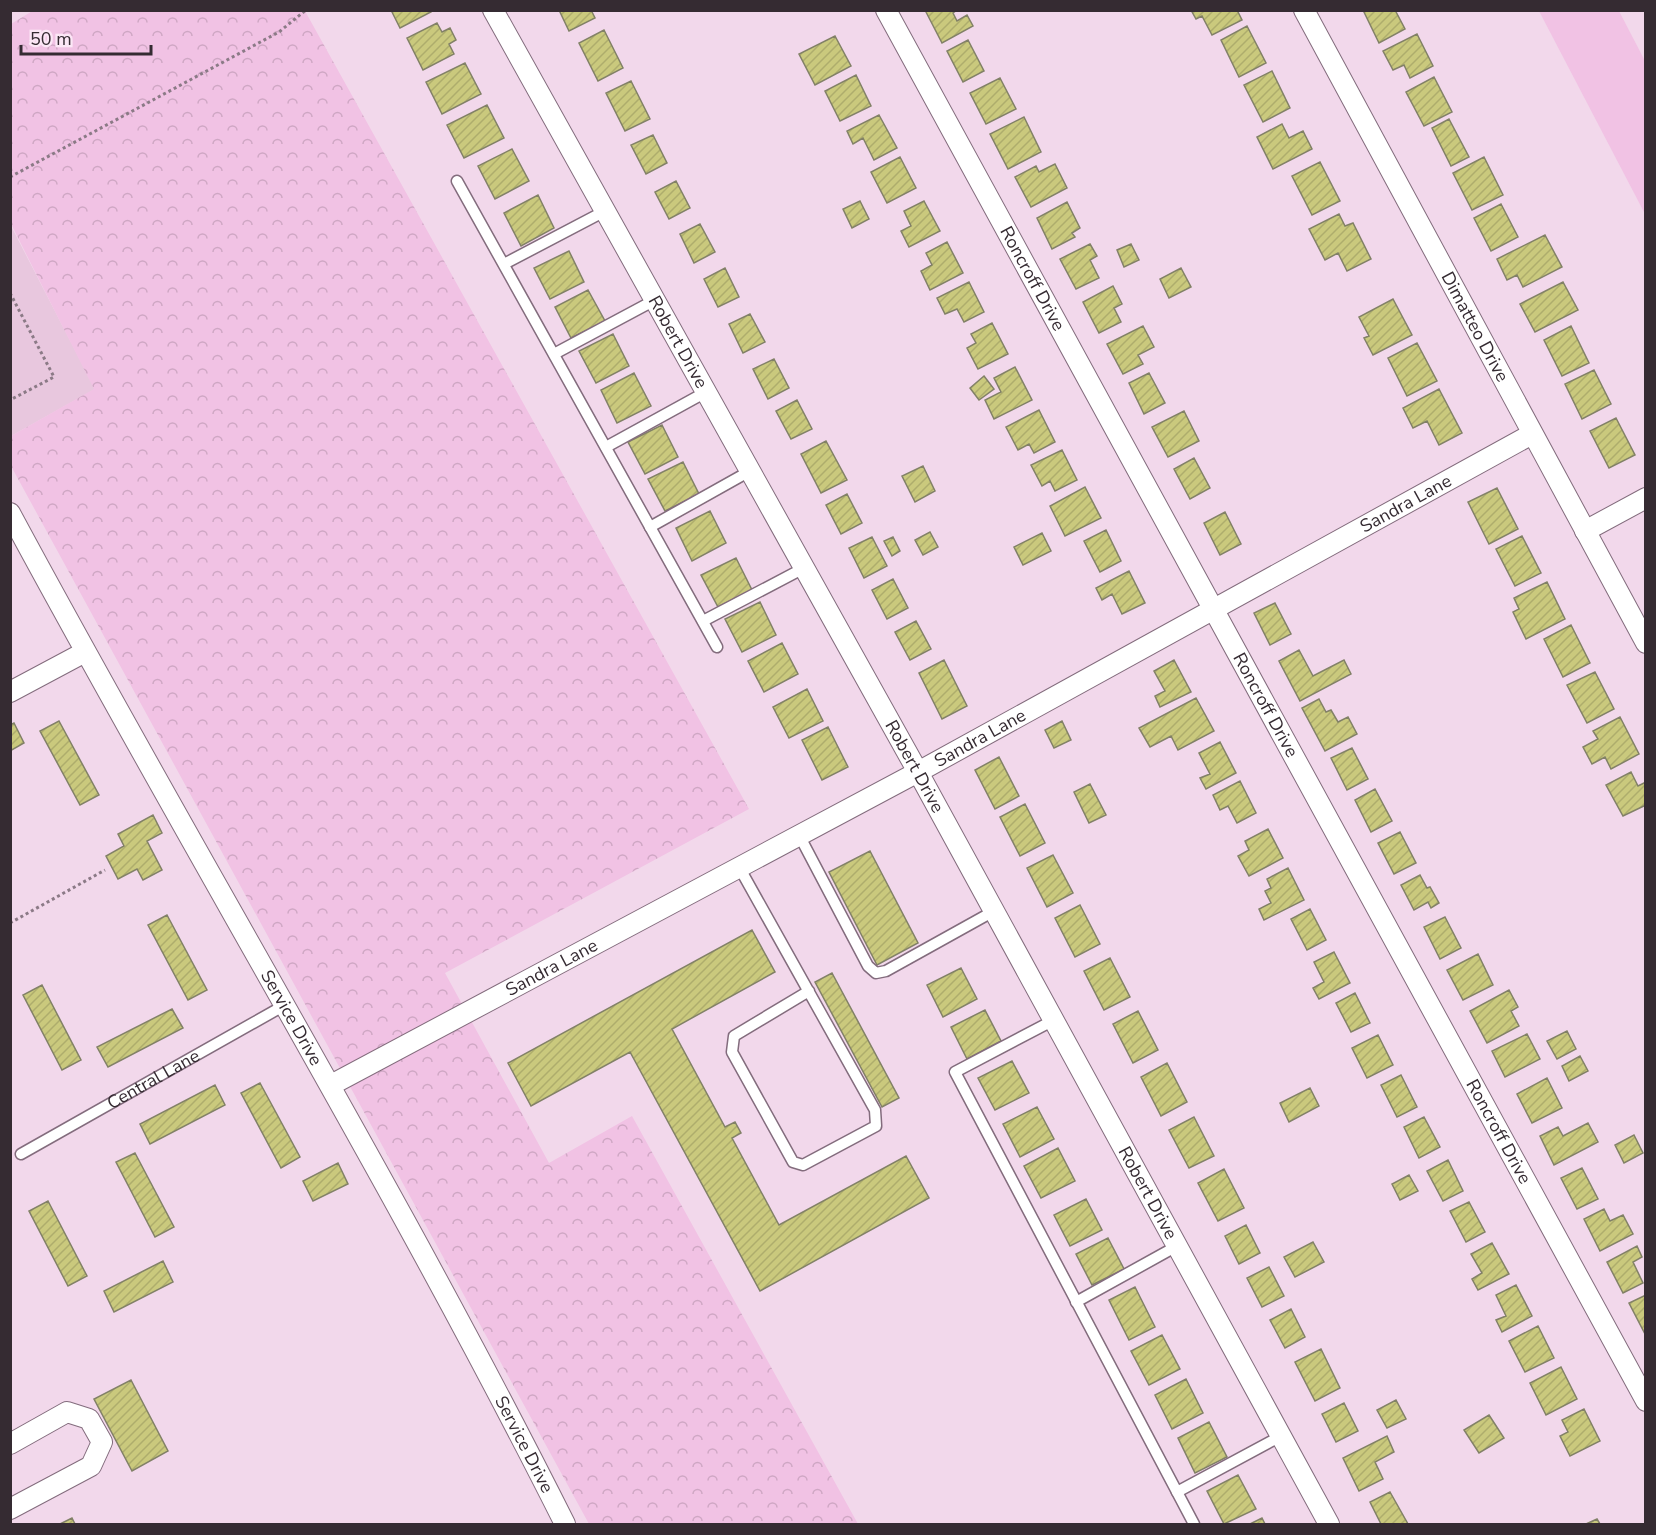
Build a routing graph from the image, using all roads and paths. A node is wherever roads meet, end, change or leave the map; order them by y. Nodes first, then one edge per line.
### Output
1 (306, 10) edge
2 (493, 10) edge
3 (885, 10) edge
4 (1304, 10) edge
5 (10, 177) edge
6 (457, 181) dead end
7 (605, 211) junction
8 (504, 264) junction
9 (10, 293) edge
10 (655, 300) junction
11 (554, 354) junction
12 (706, 392) junction
13 (10, 400) edge
14 (1532, 434) junction
15 (606, 447) junction
16 (750, 471) junction
17 (1646, 498) edge
18 (10, 513) edge
19 (650, 527) junction
20 (1585, 531) junction
21 (804, 568) junction
22 (1214, 610) junction
23 (703, 621) junction
24 (1646, 643) edge
25 (717, 647) dead end
26 (85, 652) junction
27 (10, 692) edge
28 (918, 772) junction
29 (799, 836) junction
30 (739, 867) junction
31 (105, 870) dead end
32 (994, 910) junction
33 (10, 923) edge
34 (808, 990) junction
35 (285, 1005) junction
36 (1054, 1020) junction
37 (331, 1085) junction
38 (21, 1154) dead end
39 (1177, 1246) junction
40 (1076, 1302) junction
41 (1646, 1401) edge
42 (1281, 1436) junction
43 (10, 1444) edge
44 (1177, 1491) junction
45 (10, 1509) edge
46 (565, 1524) edge
47 (1194, 1524) edge
48 (1329, 1524) edge

1 - 5 path
2 - 7 street, Robert Drive
3 - 22 street, Roncroff Drive
4 - 14 street, Dimatteo Drive
6 - 8 lane
7 - 8 lane
7 - 10 street, Robert Drive
8 - 11 lane
9 - 13 path
10 - 11 lane
10 - 12 street, Robert Drive
11 - 15 lane
12 - 15 lane
12 - 16 street, Robert Drive
14 - 20 street, Dimatteo Drive
14 - 22 street, Sandra Lane
15 - 19 lane
16 - 19 lane
16 - 21 street, Robert Drive
17 - 20 street
18 - 26 street, Service Drive
19 - 23 lane
20 - 24 street, Dimatteo Drive
21 - 23 lane
21 - 28 street, Robert Drive
22 - 28 street, Sandra Lane
22 - 41 street, Roncroff Drive
23 - 25 lane
26 - 27 street
26 - 35 street, Service Drive
28 - 29 street, Sandra Lane
28 - 32 street, Robert Drive
29 - 30 street, Sandra Lane
29 - 32 lane
30 - 34 lane
30 - 37 street, Sandra Lane
31 - 33 path
32 - 36 street, Robert Drive
34 - 34 lane
35 - 37 street, Service Drive
35 - 38 lane, Central Lane
36 - 39 street, Robert Drive
36 - 40 lane
37 - 46 street, Service Drive
39 - 40 lane
39 - 42 street, Robert Drive
40 - 44 lane
42 - 44 lane
42 - 48 street, Robert Drive
43 - 45 street
44 - 47 lane

